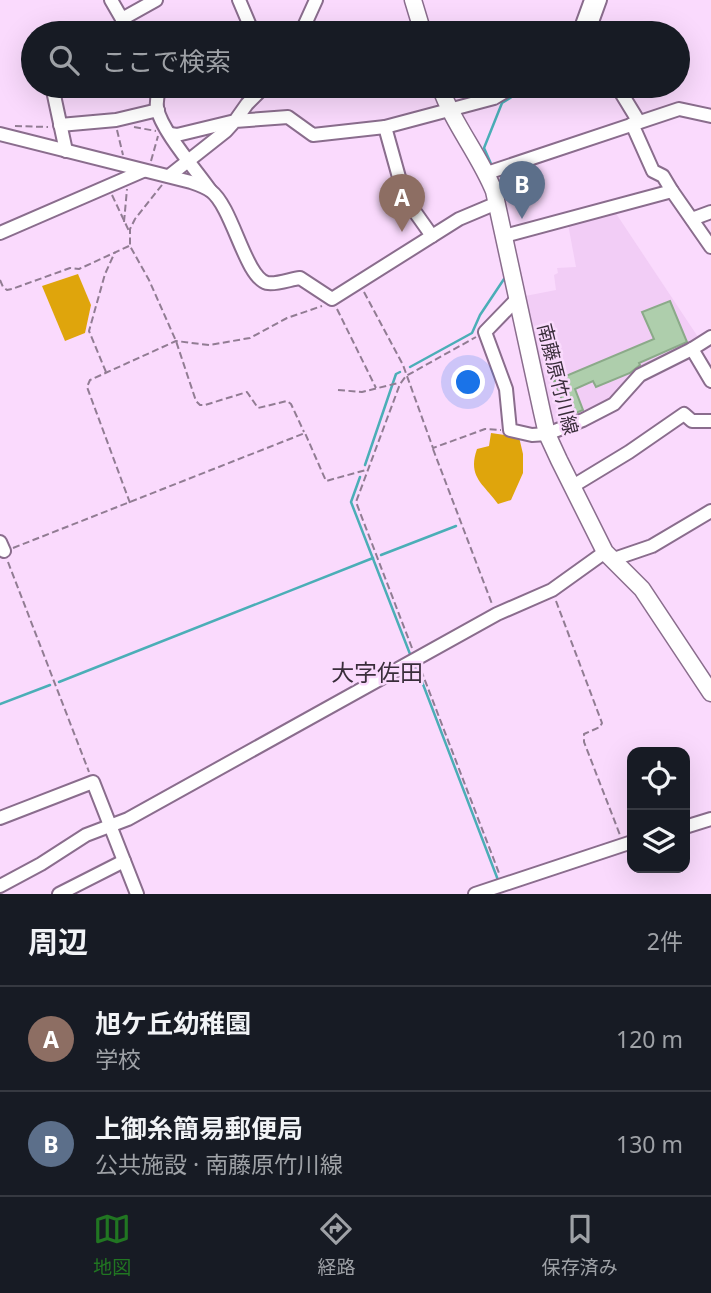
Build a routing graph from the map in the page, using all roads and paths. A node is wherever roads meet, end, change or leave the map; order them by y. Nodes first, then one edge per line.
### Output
1 (111, 0) edge
2 (156, 0) edge
3 (239, 0) edge
4 (316, 0) edge
5 (413, 0) edge
6 (591, 0) edge
7 (600, 0) edge
8 (122, 19) joint
9 (248, 21) edge
10 (306, 21) edge
11 (419, 21) edge
12 (585, 21) edge
13 (589, 21) edge
14 (54, 98) edge
15 (157, 98) edge
16 (253, 98) edge
17 (444, 98) edge
18 (494, 98) edge
19 (623, 98) edge
20 (158, 110) junction
21 (448, 110) junction
22 (711, 116) edge
23 (114, 121) junction
24 (235, 121) junction
25 (636, 123) junction
26 (60, 125) junction
27 (385, 127) junction
28 (3, 130) edge
29 (170, 134) junction
30 (66, 151) junction
31 (189, 160) junction
32 (145, 171) junction
33 (127, 172) junction
34 (487, 173) junction
35 (169, 176) junction
36 (108, 186) junction
37 (210, 190) junction
38 (672, 191) junction
39 (497, 203) junction
40 (711, 212) edge
41 (692, 219) junction
42 (124, 223) junction
43 (130, 231) junction
44 (0, 233) edge
45 (432, 236) junction
46 (504, 236) junction
47 (130, 246) junction
48 (711, 247) edge
49 (115, 252) junction
50 (0, 280) edge
51 (359, 282) junction
52 (332, 299) junction
53 (517, 299) junction
54 (485, 332) junction
55 (711, 337) edge
56 (176, 341) junction
57 (692, 349) junction
58 (106, 372) junction
59 (406, 376) junction
60 (711, 381) edge
61 (400, 384) junction
62 (376, 388) junction
63 (338, 390) dead end
64 (711, 421) edge
65 (510, 430) junction
66 (305, 433) junction
67 (547, 434) junction
68 (433, 448) junction
69 (367, 470) junction
70 (573, 486) junction
71 (130, 503) junction
72 (711, 511) edge
73 (2, 547) edge
74 (609, 555) junction
75 (550, 591) junction
76 (497, 614) junction
77 (417, 660) junction
78 (711, 693) edge
79 (93, 782) junction
80 (0, 818) edge
81 (711, 819) edge
82 (110, 825) junction
83 (690, 825) edge
84 (627, 842) edge
85 (627, 844) edge
86 (124, 860) junction
87 (503, 883) junction
88 (0, 886) edge
89 (59, 894) edge
90 (137, 894) edge
91 (475, 894) edge

1 - 8 street
2 - 8 street
3 - 9 street
4 - 10 street
5 - 11 main road
6 - 12 street
7 - 13 street
14 - 26 street
15 - 20 street
16 - 24 street
17 - 21 main road, 南藤原竹川線
18 - 21 street
19 - 25 street
20 - 23 street
20 - 29 street
21 - 27 street
21 - 34 main road, 南藤原竹川線
22 - 25 street
23 - 26 street
23 - 32 path
23 - 33 path
24 - 27 street
24 - 29 street
24 - 31 street
25 - 34 street
25 - 38 street
26 - 28 path
26 - 30 street
27 - 45 street
28 - 30 street
29 - 31 street
30 - 33 street
31 - 35 street
31 - 37 street
32 - 33 street
32 - 35 street
33 - 36 street
33 - 42 path
34 - 39 main road, 南藤原竹川線
35 - 37 street
35 - 43 path
36 - 42 path
36 - 44 street
37 - 52 street
38 - 41 street
38 - 46 street
39 - 45 street
39 - 46 main road, 南藤原竹川線
40 - 41 street
41 - 48 street
42 - 43 path
43 - 47 path
45 - 51 street
46 - 53 main road, 南藤原竹川線
47 - 49 path
47 - 56 path
49 - 50 path
49 - 58 path
51 - 52 street
51 - 59 path
52 - 56 path
52 - 62 path
53 - 54 street
53 - 67 main road, 南藤原竹川線
54 - 59 path
54 - 65 street
55 - 57 street
56 - 58 path
56 - 66 path
57 - 60 street
57 - 67 street
58 - 71 path
59 - 61 path
59 - 68 path
61 - 62 path
61 - 69 path
62 - 63 path
64 - 70 street
65 - 67 street
65 - 68 path
66 - 69 path
66 - 71 path
67 - 70 main road, 南藤原竹川線
68 - 76 path
69 - 77 path
70 - 74 main road, 南藤原竹川線
71 - 73 path
72 - 74 street
73 - 79 path
74 - 75 street
74 - 78 main road, 南藤原竹川線
75 - 76 street
75 - 84 path
76 - 77 street
77 - 82 street
77 - 87 path
79 - 80 street
79 - 82 street
81 - 83 street
82 - 86 street
82 - 88 street
85 - 87 street
86 - 89 street
86 - 90 street
87 - 91 street

